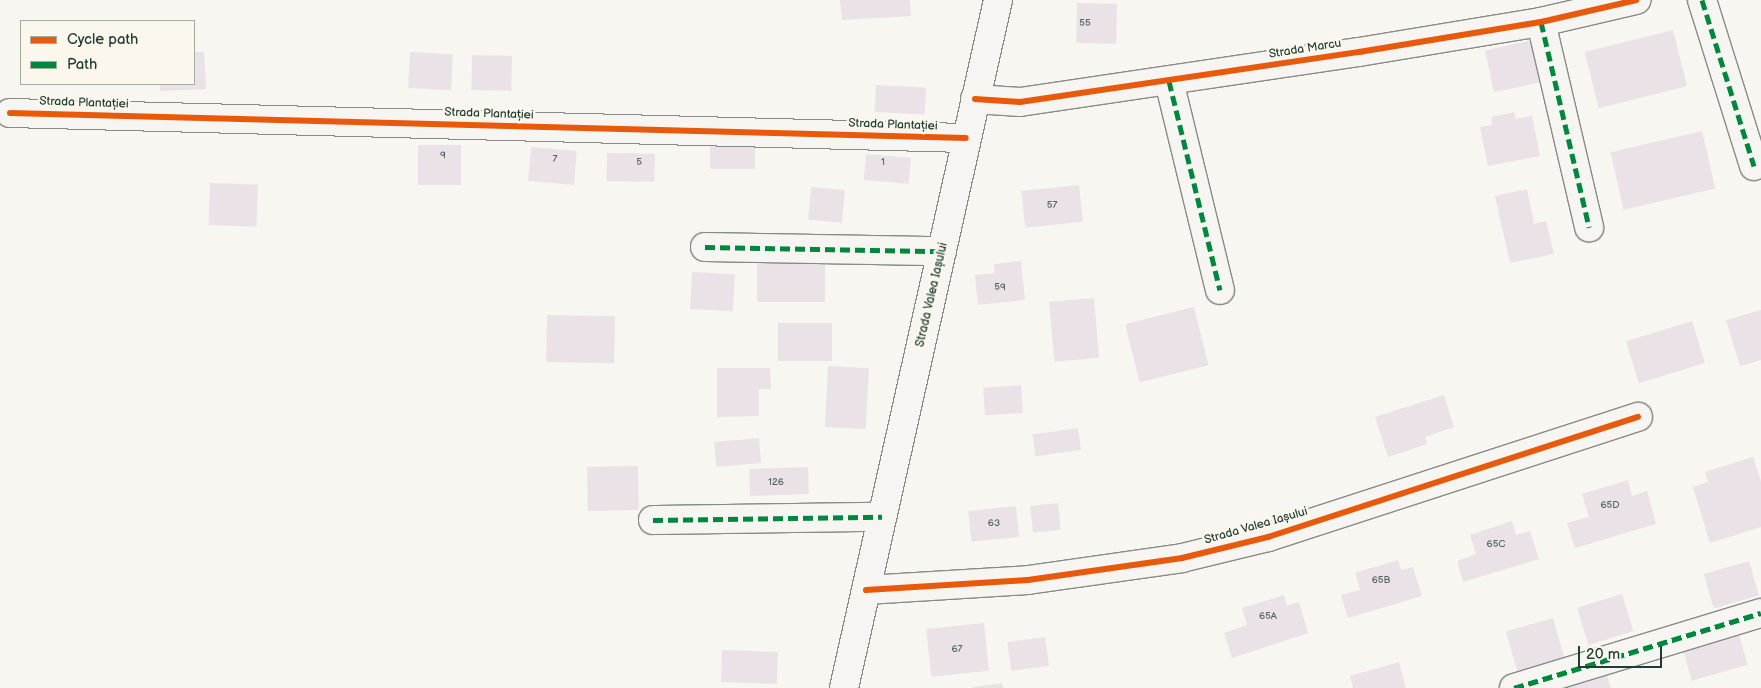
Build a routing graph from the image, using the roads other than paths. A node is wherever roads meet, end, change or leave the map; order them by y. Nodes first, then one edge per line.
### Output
1 (998, 0) edge
2 (1636, 0) edge
3 (1702, 0) edge
4 (1541, 22) junction
5 (1169, 81) junction
6 (975, 99) junction
7 (10, 112) dead end
8 (966, 138) junction
9 (1754, 166) dead end
10 (1589, 227) dead end
11 (705, 247) dead end
12 (942, 251) junction
13 (1220, 290) dead end
14 (1638, 417) dead end
15 (882, 517) junction
16 (653, 520) dead end
17 (866, 590) junction
18 (1761, 613) edge
19 (844, 688) edge
20 (1514, 688) edge

1 - 6 street, Strada Valea Iașului
2 - 4 street, Strada Marcu
3 - 9 street
4 - 5 street, Strada Marcu
4 - 10 street
5 - 6 street, Strada Marcu
5 - 13 street
6 - 8 street, Strada Valea Iașului
7 - 8 street, Strada Plantației
8 - 12 street, Strada Valea Iașului
11 - 12 street
12 - 15 street, Strada Valea Iașului
14 - 17 street, Strada Valea Iașului
15 - 16 street
15 - 17 street, Strada Valea Iașului
17 - 19 street, Strada Valea Iașului
18 - 20 street

